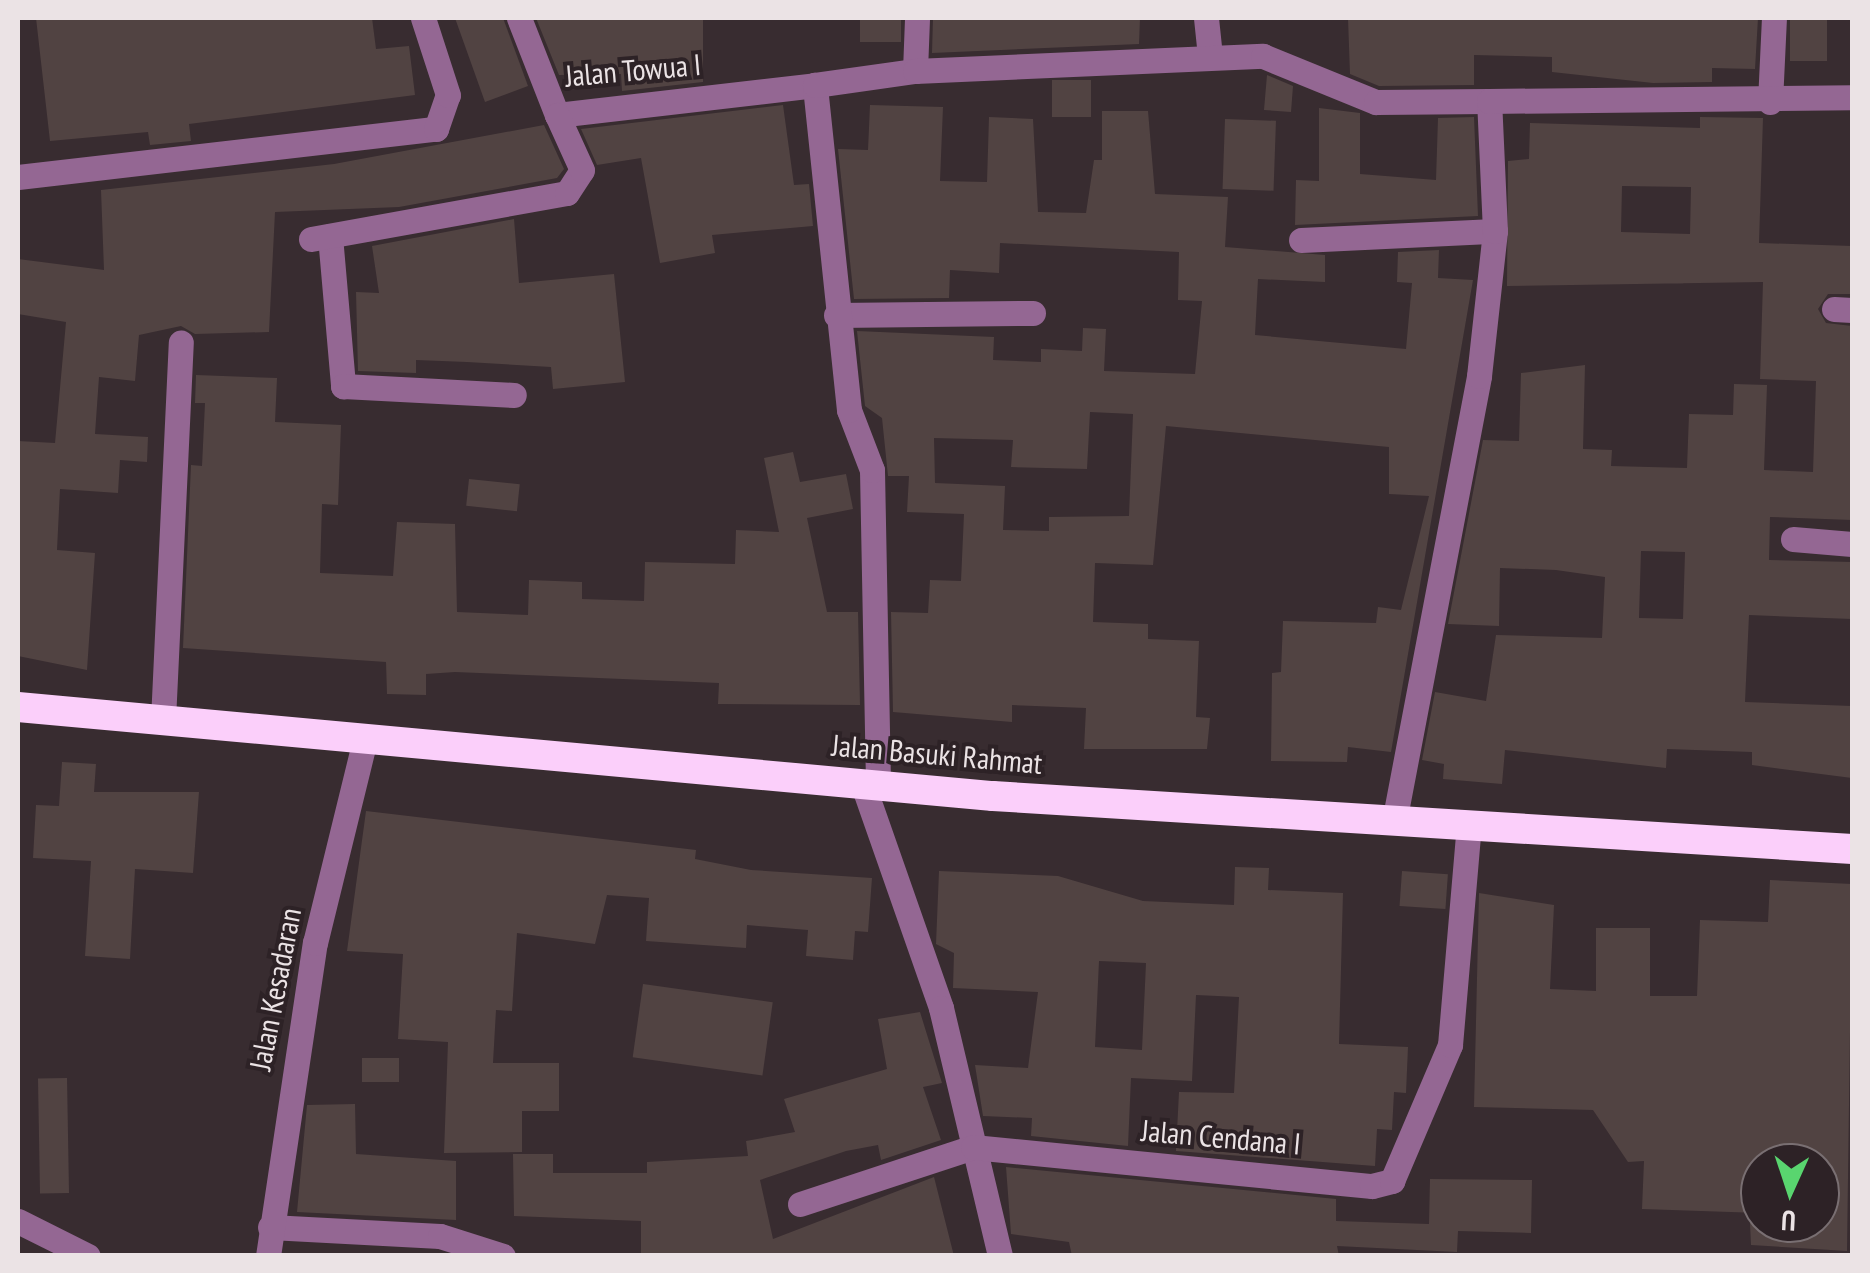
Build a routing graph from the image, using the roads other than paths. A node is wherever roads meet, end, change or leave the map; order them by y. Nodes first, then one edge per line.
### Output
1 (424, 18) edge
2 (519, 18) edge
3 (917, 18) edge
4 (1206, 18) edge
5 (1774, 18) edge
6 (1210, 56) junction
7 (915, 71) junction
8 (815, 85) junction
9 (1852, 97) edge
10 (1489, 101) junction
11 (1770, 102) junction
12 (556, 115) junction
13 (18, 177) edge
14 (1495, 231) junction
15 (1301, 240) dead end
16 (1033, 314) dead end
17 (836, 315) junction
18 (181, 342) dead end
19 (514, 394) dead end
20 (1793, 540) dead end
21 (1852, 544) edge
22 (18, 708) edge
23 (163, 720) junction
24 (365, 739) junction
25 (870, 783) junction
26 (1394, 822) junction
27 (1469, 825) junction
28 (1852, 849) edge
29 (974, 1147) junction
30 (800, 1204) dead end
31 (18, 1220) edge
32 (270, 1227) junction
33 (88, 1256) edge
34 (268, 1256) edge
35 (502, 1256) edge
36 (1000, 1256) edge

1 - 13 street
2 - 12 street, Jalan Towua I
3 - 7 street
4 - 6 street
5 - 11 street
6 - 7 street, Jalan Towua I
6 - 10 street, Jalan Towua I
7 - 8 street, Jalan Towua I
8 - 12 street, Jalan Towua I
8 - 17 street
9 - 11 street, Jalan Towua I
10 - 11 street, Jalan Towua I
10 - 14 street
12 - 19 street
14 - 15 street
14 - 26 street
16 - 17 street
17 - 25 street
18 - 23 street
20 - 21 street
22 - 23 highway, Jalan Basuki Rahmat
23 - 24 highway, Jalan Basuki Rahmat
24 - 25 highway, Jalan Basuki Rahmat
24 - 32 street, Jalan Kesadaran
25 - 26 highway, Jalan Basuki Rahmat
25 - 29 street
26 - 27 highway, Jalan Basuki Rahmat
27 - 28 highway, Jalan Basuki Rahmat
27 - 29 street, Jalan Cendana I
29 - 30 street
29 - 36 street
31 - 33 street
32 - 34 street, Jalan Kesadaran
32 - 35 street

